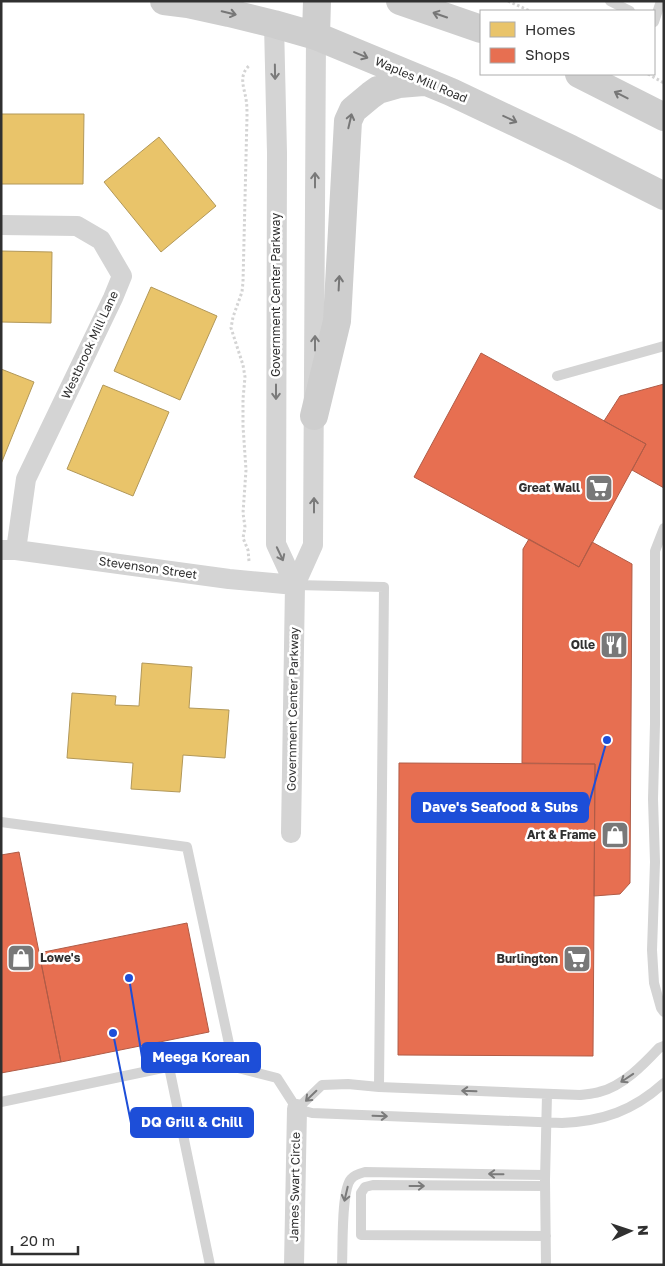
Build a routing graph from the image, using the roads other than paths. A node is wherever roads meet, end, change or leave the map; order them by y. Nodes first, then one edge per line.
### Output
1 (164, 1) edge
2 (317, 1) edge
3 (400, 1) edge
4 (610, 1) edge
5 (661, 1) edge
6 (628, 10) edge
7 (274, 12) edge
8 (655, 19) edge
9 (480, 29) edge
10 (316, 36) junction
11 (581, 75) edge
12 (425, 81) junction
13 (664, 117) edge
14 (664, 196) edge
15 (1, 225) edge
16 (664, 346) edge
17 (557, 376) dead end
18 (314, 416) junction
19 (664, 528) edge
20 (8, 550) edge
21 (295, 585) junction
22 (1, 822) edge
23 (291, 833) dead end
24 (664, 1012) edge
25 (664, 1046) edge
26 (169, 1067) junction
27 (234, 1067) junction
28 (664, 1082) edge
29 (379, 1087) junction
30 (546, 1094) junction
31 (1, 1102) edge
32 (297, 1109) junction
33 (546, 1122) junction
34 (545, 1175) junction
35 (545, 1186) junction
36 (546, 1236) junction
37 (210, 1265) edge
38 (294, 1265) edge
39 (342, 1265) edge
40 (546, 1265) edge

1 -> 7 main road, Waples Mill Road
2 - 10 main road, Government Center Parkway
9 -> 3 main road
4 - 6 lane
5 - 8 lane
7 - 10 main road, Waples Mill Road
7 -> 21 street, Government Center Parkway
10 -> 12 main road, Waples Mill Road
18 -> 10 street, Government Center Parkway
13 -> 11 main road
12 -> 14 main road, Waples Mill Road
18 -> 12 main road
15 - 20 street, Westbrook Mill Lane
16 - 17 lane
21 -> 18 street, Government Center Parkway
19 - 24 lane
20 - 21 street, Stevenson Street
21 - 23 street, Government Center Parkway
21 - 29 lane
22 - 27 lane
25 -> 30 lane
26 - 27 lane
26 - 31 lane
26 - 37 lane
27 - 32 lane
28 - 33 lane
30 -> 29 lane
29 -> 32 lane
30 - 33 lane
32 -> 33 lane
32 - 38 street, James Swart Circle
33 - 34 lane
34 - 35 lane
34 -> 39 lane
35 - 36 lane
36 -> 35 lane
36 - 40 lane

